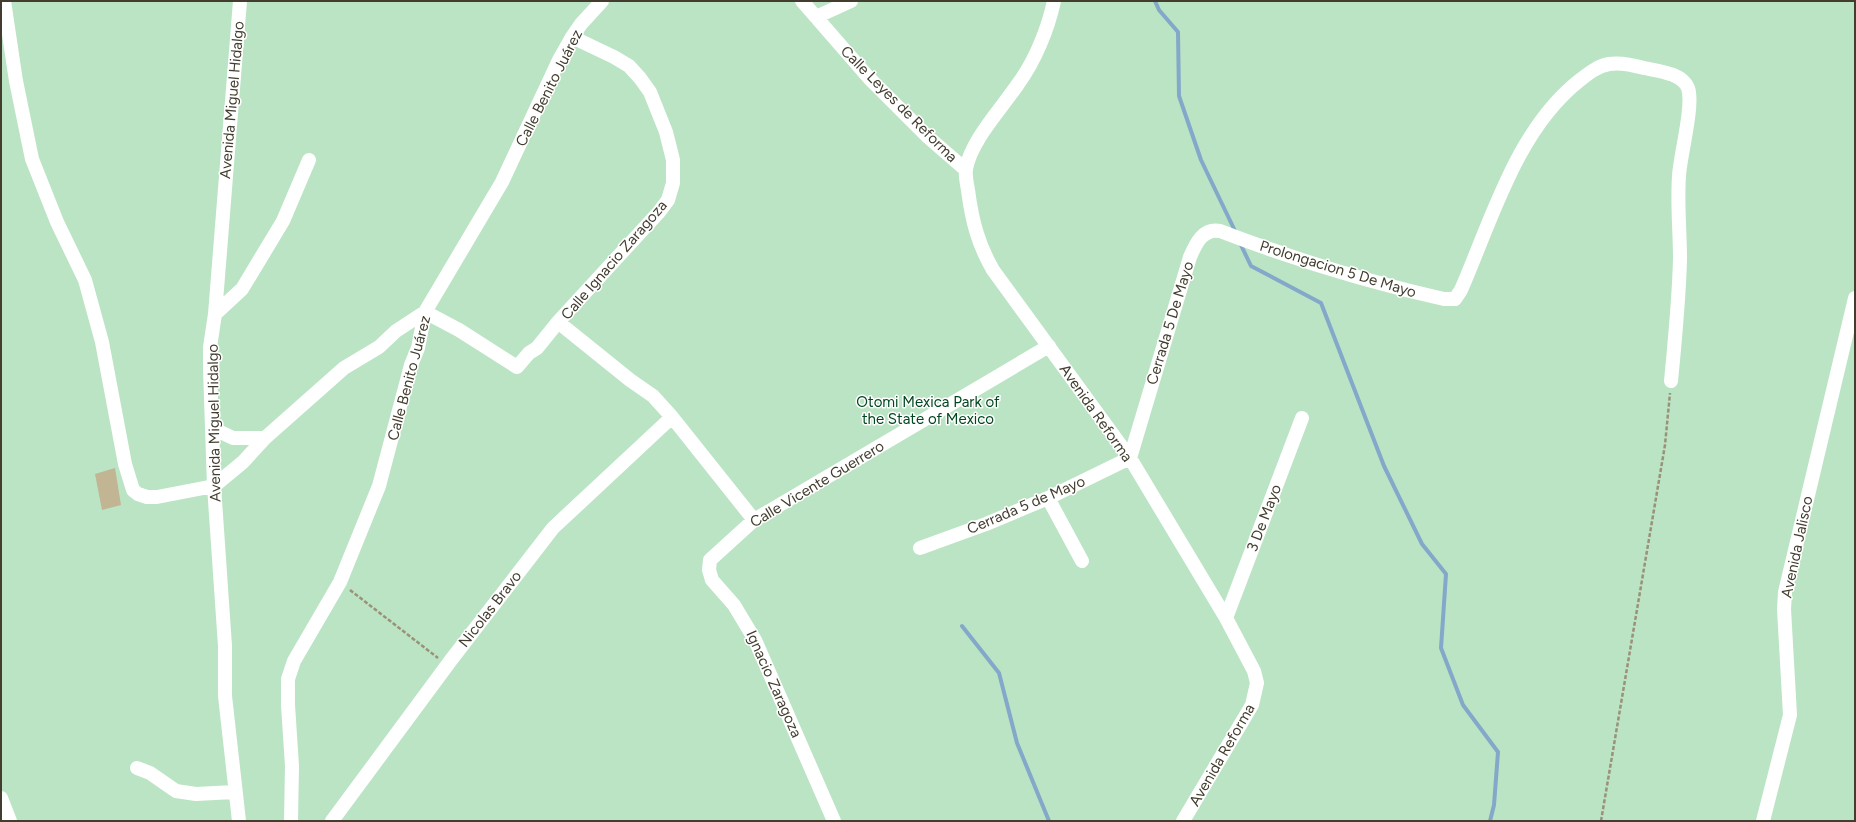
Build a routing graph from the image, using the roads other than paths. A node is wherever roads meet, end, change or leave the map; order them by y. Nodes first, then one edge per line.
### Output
1 (4, 1) edge
2 (240, 1) edge
3 (602, 1) edge
4 (802, 1) edge
5 (851, 1) edge
6 (1054, 1) edge
7 (816, 17) junction
8 (572, 37) junction
9 (309, 160) dead end
10 (966, 170) junction
11 (1246, 241) joint
12 (1855, 298) edge
13 (425, 312) junction
14 (215, 314) junction
15 (558, 322) junction
16 (1050, 346) junction
17 (1671, 380) road end
18 (672, 416) junction
19 (1302, 418) dead end
20 (212, 428) junction
21 (265, 438) junction
22 (1130, 458) junction
23 (214, 486) junction
24 (1048, 498) junction
25 (754, 520) junction
26 (920, 548) dead end
27 (714, 555) joint
28 (1082, 561) dead end
29 (1226, 618) junction
30 (138, 768) dead end
31 (234, 792) junction
32 (1, 798) edge
33 (10, 821) edge
34 (239, 821) edge
35 (291, 821) edge
36 (332, 821) edge
37 (834, 821) edge
38 (1183, 821) edge
39 (1763, 821) edge

1 - 23 street
2 - 14 street, Avenida Miguel Hidalgo
3 - 8 street, Calle Benito Juárez
4 - 7 street, Calle Leyes de Reforma
5 - 7 street
6 - 10 street, Avenida Reforma
7 - 10 street, Calle Leyes de Reforma
8 - 13 street, Calle Benito Juárez
8 - 15 street, Calle Ignacio Zaragoza
9 - 14 street
10 - 16 street, Avenida Reforma
11 - 17 street, Prolongacion 5 De Mayo
11 - 22 street, Cerrada 5 De Mayo
12 - 39 street, Avenida Jalisco
13 - 15 street
13 - 21 street
13 - 35 street, Calle Benito Juárez
14 - 20 street, Avenida Miguel Hidalgo
15 - 18 street, Calle Ignacio Zaragoza
16 - 22 street, Avenida Reforma
16 - 25 street, Calle Vicente Guerrero
18 - 25 street, Calle Ignacio Zaragoza
18 - 36 street, Nicolas Bravo
19 - 29 street, 3 De Mayo
20 - 21 street
20 - 23 street, Avenida Miguel Hidalgo
21 - 23 street
22 - 24 street, Cerrada 5 de Mayo
22 - 29 street, Avenida Reforma
23 - 31 street, Avenida Miguel Hidalgo
24 - 26 street, Cerrada 5 de Mayo
24 - 28 street
25 - 27 street, Calle Vicente Guerrero
27 - 37 street, Ignacio Zaragoza
29 - 38 street, Avenida Reforma
30 - 31 street
31 - 34 street, Avenida Miguel Hidalgo
32 - 33 street

